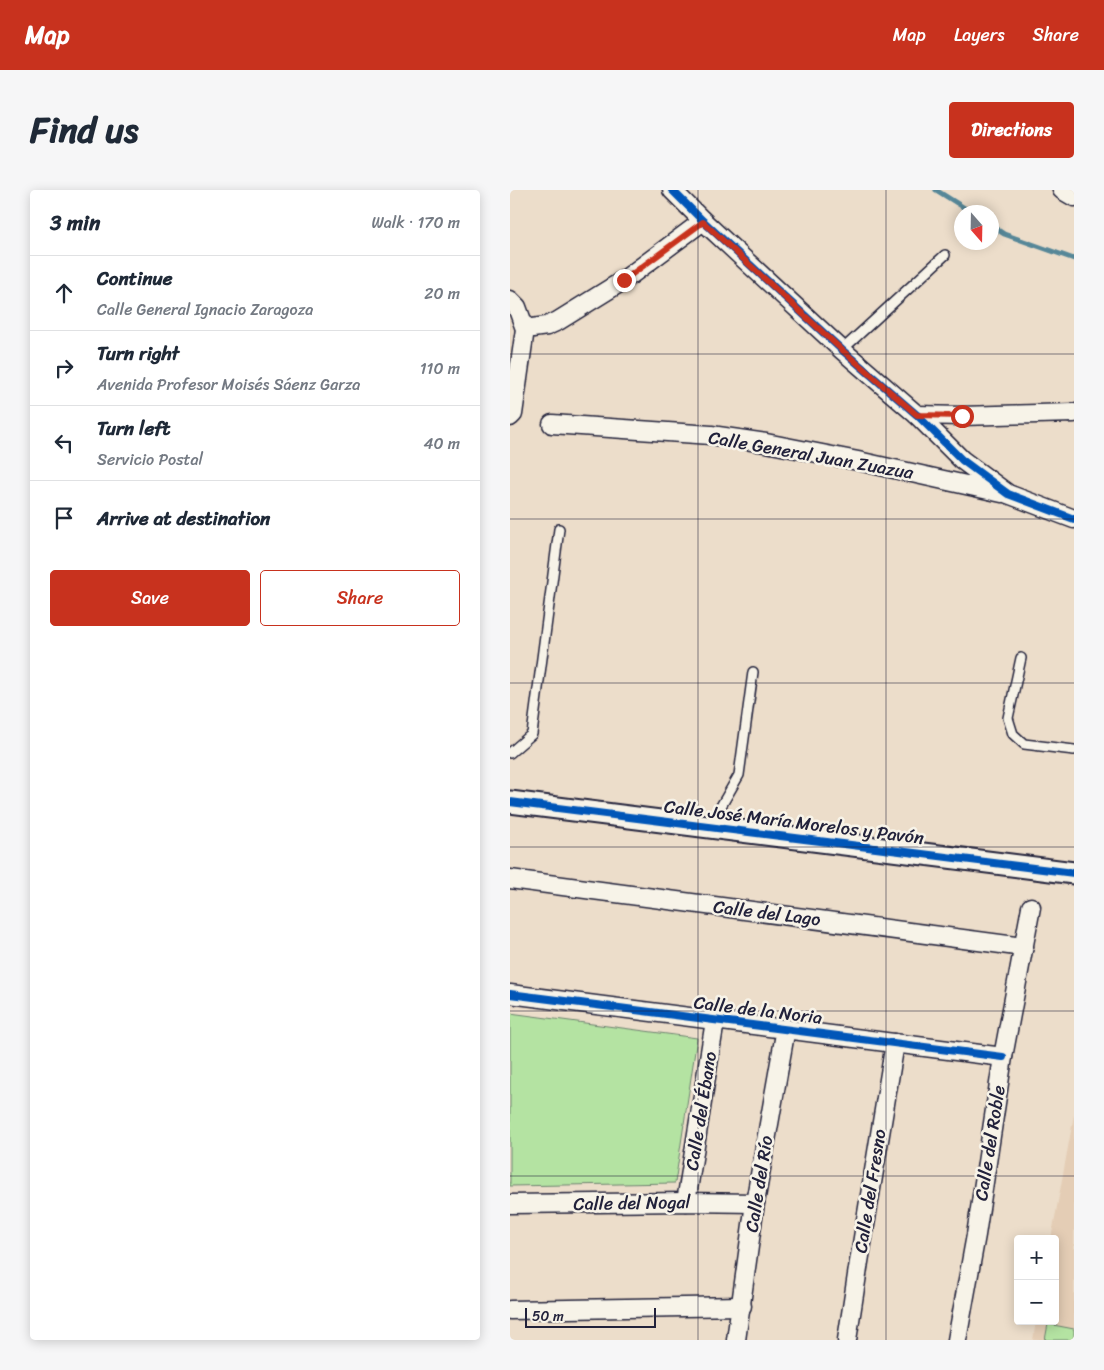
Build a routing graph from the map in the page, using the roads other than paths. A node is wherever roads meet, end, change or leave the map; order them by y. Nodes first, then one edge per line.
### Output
1 (672, 190) edge
2 (1062, 190) edge
3 (1074, 197) edge
4 (703, 222) junction
5 (945, 255) dead end
6 (510, 300) edge
7 (525, 330) junction
8 (842, 350) junction
9 (1074, 413) edge
10 (512, 415) edge
11 (917, 415) junction
12 (552, 424) dead end
13 (1008, 494) junction
14 (1074, 520) edge
15 (559, 529) dead end
16 (1020, 658) dead end
17 (753, 672) dead end
18 (1074, 750) edge
19 (510, 753) edge
20 (510, 802) edge
21 (709, 827) junction
22 (1074, 873) edge
23 (510, 879) edge
24 (1030, 907) dead end
25 (1024, 946) junction
26 (510, 994) edge
27 (715, 1021) junction
28 (786, 1028) junction
29 (895, 1043) junction
30 (1003, 1057) junction
31 (686, 1202) junction
32 (510, 1204) edge
33 (755, 1204) junction
34 (742, 1306) junction
35 (510, 1310) edge
36 (736, 1340) edge
37 (847, 1340) edge
38 (957, 1340) edge

1 - 4 street
2 - 3 street
4 - 7 street
4 - 8 street
5 - 8 lane
6 - 7 street
7 - 10 street
8 - 11 street
9 - 11 street
11 - 13 street
12 - 13 street, Calle General Juan Zuazua
13 - 14 street
15 - 19 lane
16 - 18 lane
17 - 21 lane
20 - 21 street, Calle José María Morelos y Pavón
21 - 22 street, Calle José María Morelos y Pavón
23 - 25 street, Calle del Lago
24 - 25 street, Calle del Roble
25 - 30 street, Calle del Roble
26 - 27 street, Calle de la Noria
27 - 28 street, Calle de la Noria
27 - 31 street, Calle del Ébano
28 - 29 street, Calle de la Noria
28 - 33 street, Calle del Río
29 - 30 street, Calle de la Noria
29 - 37 street, Calle del Fresno
30 - 38 street, Calle del Roble
31 - 32 street, Calle del Nogal
31 - 33 street, Calle del Nogal
33 - 34 street, Calle del Río
34 - 35 street
34 - 36 street, Calle del Río

